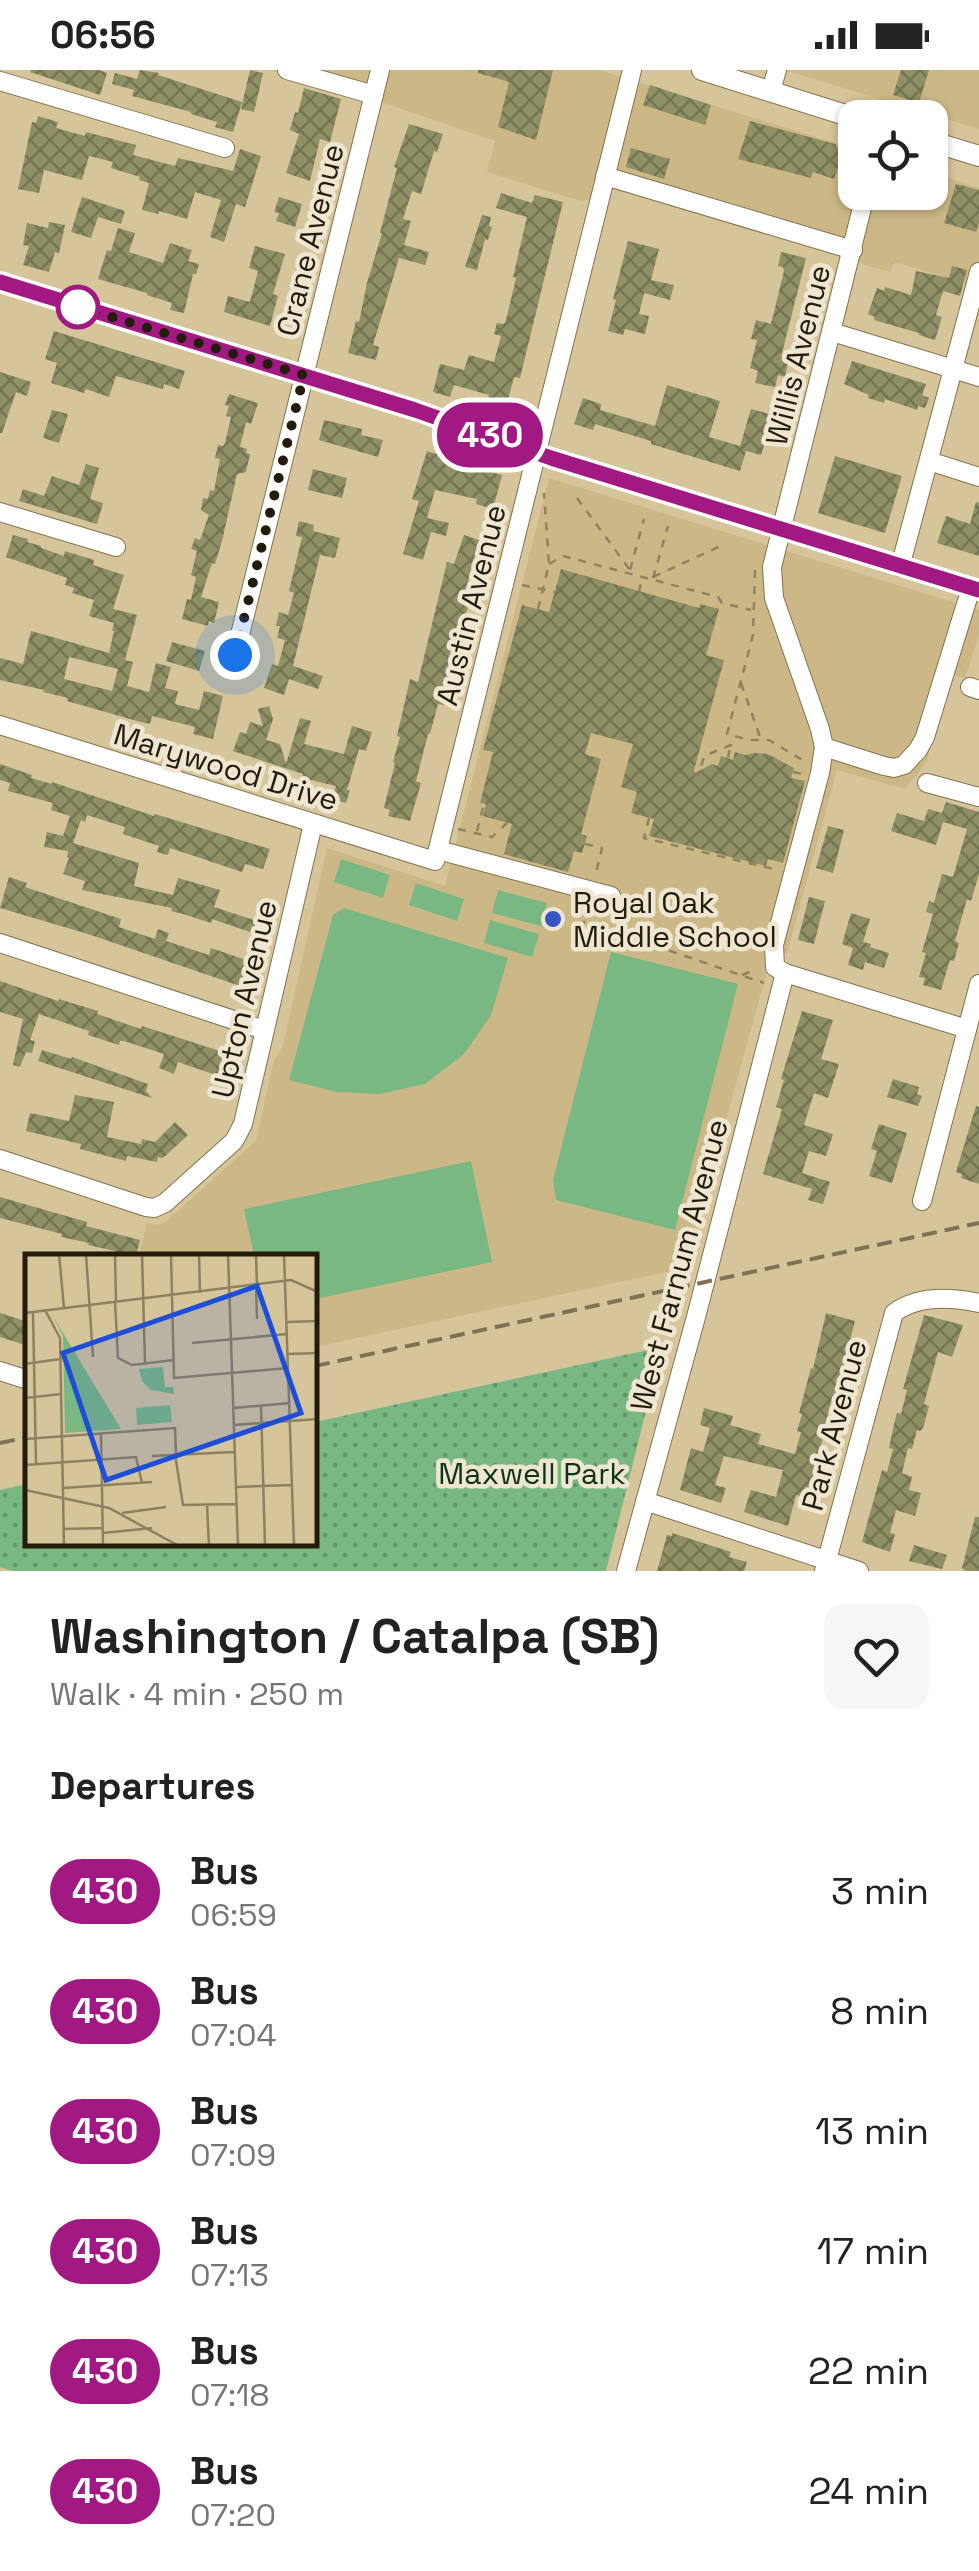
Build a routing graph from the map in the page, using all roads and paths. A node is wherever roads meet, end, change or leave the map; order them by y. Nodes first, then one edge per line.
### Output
1 (287, 70) edge
2 (380, 70) edge
3 (632, 70) edge
4 (702, 70) edge
5 (777, 70) edge
6 (1, 74) edge
7 (770, 91) junction
8 (374, 94) junction
9 (838, 112) edge
10 (948, 146) edge
11 (225, 148) dead end
12 (979, 156) edge
13 (605, 176) junction
14 (862, 210) edge
15 (853, 250) junction
16 (979, 272) edge
17 (0, 282) edge
18 (832, 332) junction
19 (953, 370) junction
20 (304, 375) junction
21 (979, 378) edge
22 (538, 452) junction
23 (929, 461) junction
24 (979, 477) edge
25 (543, 492) dead end
26 (577, 498) dead end
27 (0, 512) edge
28 (644, 519) dead end
29 (668, 526) dead end
30 (782, 530) junction
31 (724, 544) dead end
32 (116, 548) dead end
33 (550, 564) junction
34 (900, 567) junction
35 (756, 568) dead end
36 (629, 572) junction
37 (642, 577) junction
38 (653, 578) junction
39 (519, 585) dead end
40 (543, 589) junction
41 (975, 589) edge
42 (555, 592) dead end
43 (638, 592) dead end
44 (538, 609) dead end
45 (753, 610) junction
46 (235, 655) dead end
47 (741, 682) junction
48 (0, 725) edge
49 (733, 736) junction
50 (761, 738) junction
51 (731, 745) junction
52 (824, 747) junction
53 (728, 758) dead end
54 (809, 767) dead end
55 (793, 772) dead end
56 (693, 773) dead end
57 (809, 776) dead end
58 (927, 783) dead end
59 (979, 798) edge
60 (484, 804) dead end
61 (650, 818) dead end
62 (508, 823) dead end
63 (313, 824) junction
64 (457, 829) dead end
65 (476, 832) junction
66 (585, 844) dead end
67 (436, 856) junction
68 (783, 869) dead end
69 (592, 890) junction
70 (611, 896) dead end
71 (0, 944) edge
72 (765, 966) dead end
73 (784, 973) junction
74 (740, 976) junction
75 (979, 984) edge
76 (769, 985) dead end
77 (264, 1030) junction
78 (970, 1037) edge
79 (0, 1159) edge
80 (922, 1201) dead end
81 (979, 1303) edge
82 (0, 1372) edge
83 (25, 1379) edge
84 (645, 1501) junction
85 (825, 1566) edge
86 (626, 1571) edge
87 (859, 1571) edge

1 - 8 street
2 - 8 street, Crane Avenue
3 - 13 street, Austin Avenue
4 - 7 main road
5 - 7 street
6 - 11 street
7 - 9 main road
8 - 20 street, Crane Avenue
10 - 12 main road
13 - 15 street
13 - 22 street, Austin Avenue
14 - 15 street, Willis Avenue
15 - 18 street, Willis Avenue
16 - 19 street
17 - 20 street
18 - 19 street
18 - 30 street, Willis Avenue
19 - 21 street
19 - 23 street
20 - 22 street
20 - 46 street, Crane Avenue
22 - 30 street
22 - 67 street, Austin Avenue
23 - 24 street
23 - 34 street
25 - 33 path
26 - 36 path
27 - 32 street
28 - 36 path
29 - 38 path
30 - 34 street
30 - 52 street, Willis Avenue
31 - 38 path
33 - 36 path
33 - 40 path
34 - 41 street
35 - 45 path
36 - 37 path
37 - 38 path
37 - 43 path
38 - 45 path
39 - 40 path
40 - 42 path
40 - 44 path
41 - 52 street
45 - 47 path
47 - 49 path
47 - 50 path
48 - 63 street, Marywood Drive
49 - 50 path
49 - 51 path
50 - 54 path
51 - 53 path
51 - 56 path
52 - 73 street
55 - 57 path
58 - 59 street
60 - 65 path
61 - 68 path
62 - 65 path
63 - 67 street, Marywood Drive
63 - 77 street, Upton Avenue
64 - 65 path
66 - 69 path
67 - 69 street, Marywood Drive
69 - 70 street, Marywood Drive
69 - 74 path
71 - 77 street
72 - 74 path
73 - 78 street
73 - 84 street, West Farnum Avenue
74 - 76 path
75 - 78 street
77 - 79 street, Upton Avenue
78 - 80 street
81 - 85 street, Park Avenue
82 - 83 street
84 - 85 street
84 - 86 street, West Farnum Avenue
85 - 87 street

